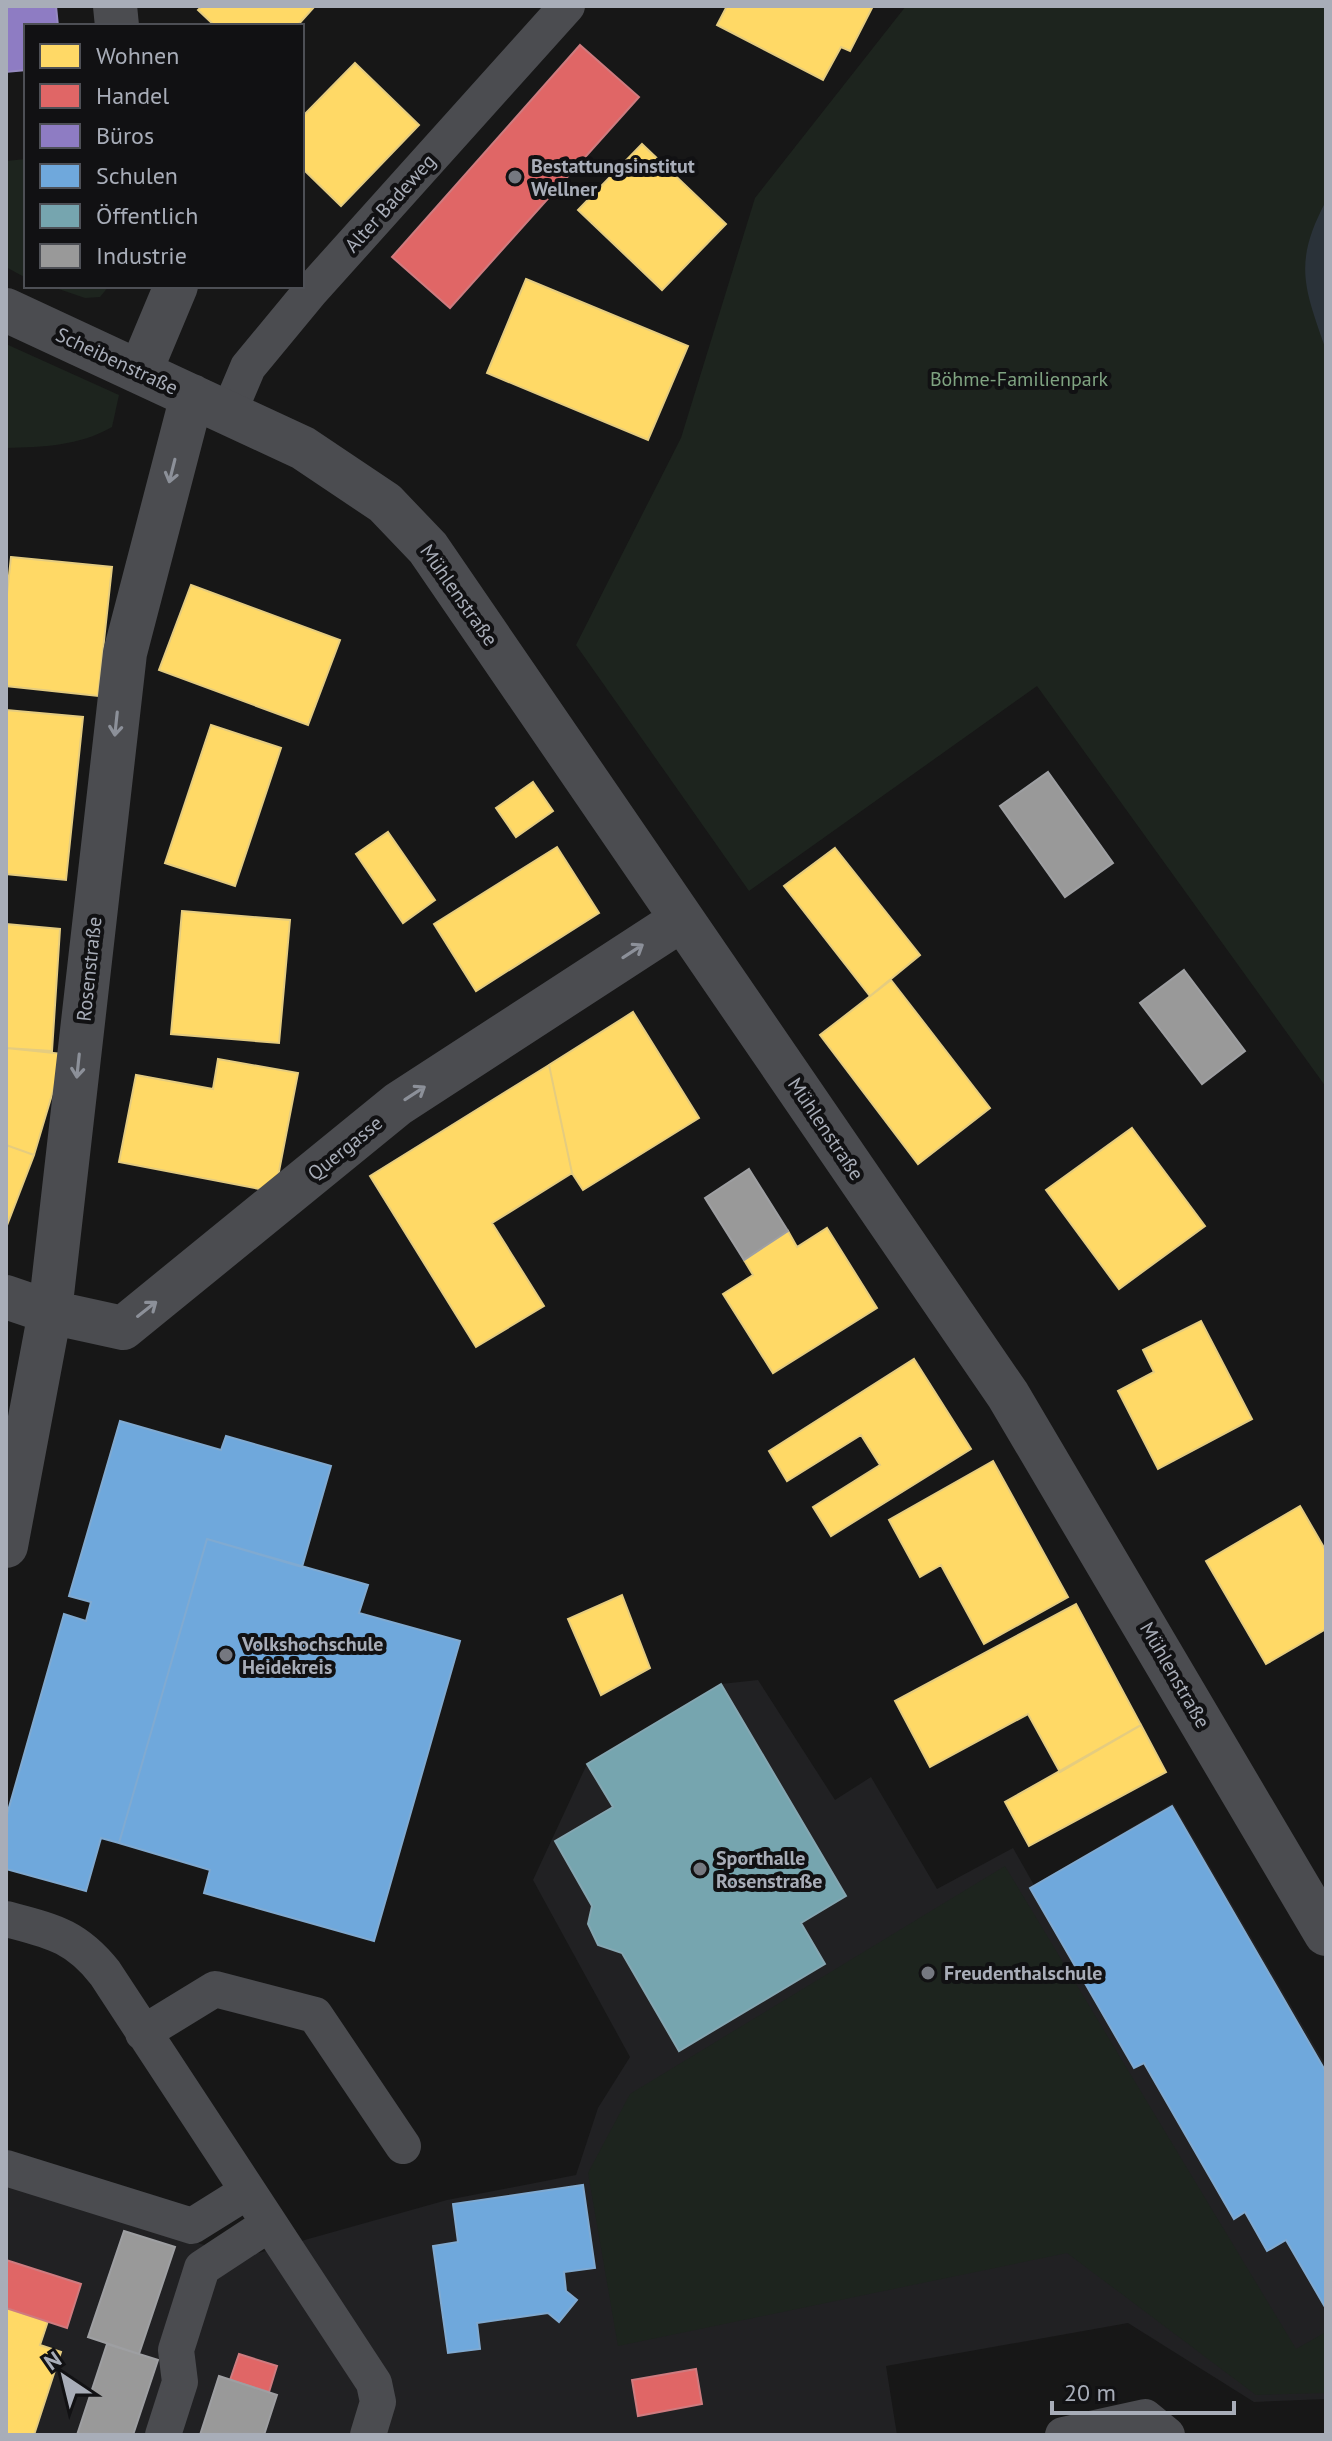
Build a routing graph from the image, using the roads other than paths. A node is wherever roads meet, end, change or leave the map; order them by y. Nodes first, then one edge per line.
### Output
1 (567, 6) edge
2 (175, 288) edge
3 (6, 310) edge
4 (140, 372) junction
5 (211, 404) junction
6 (681, 920) junction
7 (6, 1297) edge
8 (50, 1312) junction
9 (6, 1546) edge
10 (6, 1919) edge
11 (1326, 1934) edge
12 (143, 2033) junction
13 (403, 2146) dead end
14 (6, 2168) edge
15 (248, 2191) junction
16 (269, 2224) junction
17 (163, 2435) edge
18 (368, 2435) edge
19 (1063, 2435) edge
20 (1167, 2435) edge

1 - 5 lane, Alter Badeweg
2 - 4 street
3 - 4 street, Scheibenstraße
4 - 5 street, Scheibenstraße
5 - 6 street, Mühlenstraße
5 -> 8 street, Rosenstraße
8 -> 6 street, Quergasse
6 - 11 street, Mühlenstraße
7 - 8 street, Quergasse
8 - 9 street, Rosenstraße
10 - 12 lane
12 - 13 lane
12 - 15 lane
14 - 15 lane
15 - 16 lane
16 - 17 lane
16 - 18 lane
19 - 20 lane

